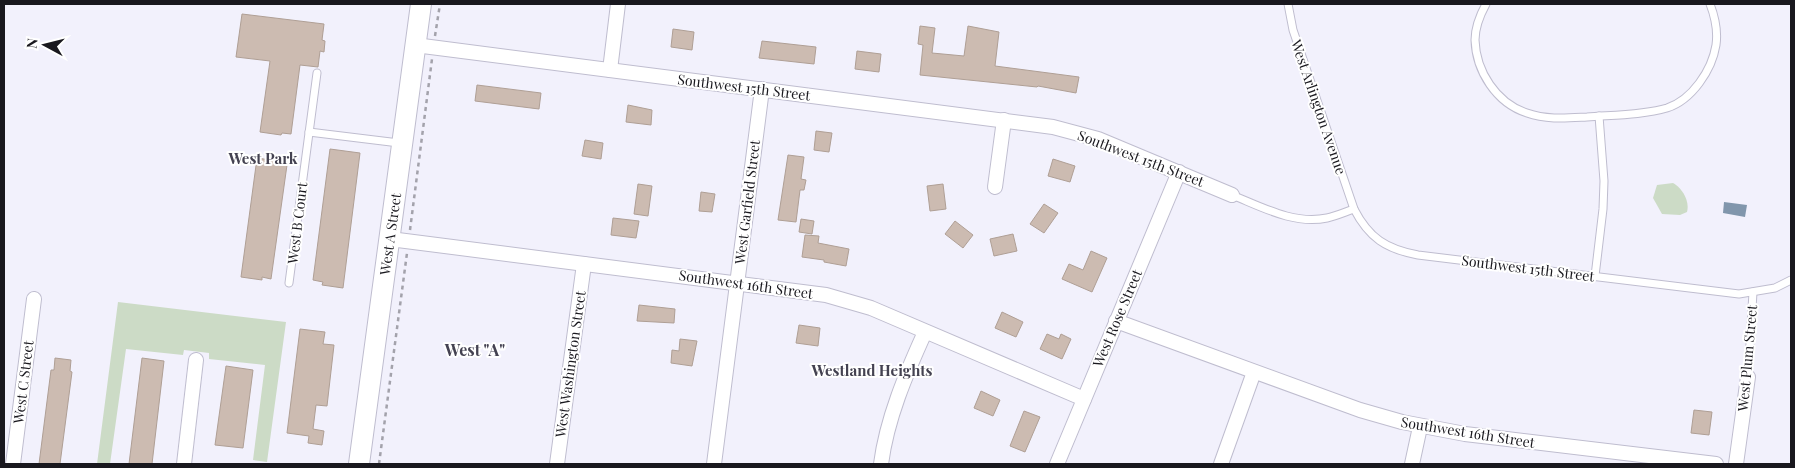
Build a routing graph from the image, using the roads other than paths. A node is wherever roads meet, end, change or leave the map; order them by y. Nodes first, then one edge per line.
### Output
1 (420, 4) edge
2 (618, 4) edge
3 (1288, 4) edge
4 (1486, 4) edge
5 (1710, 4) edge
6 (415, 45) junction
7 (610, 70) junction
8 (317, 73) dead end
9 (762, 89) junction
10 (1598, 116) junction
11 (1004, 120) junction
12 (309, 132) junction
13 (402, 144) junction
14 (1178, 172) junction
15 (995, 187) dead end
16 (1232, 195) joint
17 (1354, 209) junction
18 (399, 240) junction
19 (584, 264) junction
20 (1595, 276) junction
21 (1791, 280) edge
22 (289, 283) dead end
23 (737, 283) junction
24 (1753, 292) junction
25 (34, 300) dead end
26 (1116, 321) junction
27 (925, 332) junction
28 (196, 360) dead end
29 (1254, 372) junction
30 (1748, 376) joint
31 (1084, 399) junction
32 (1420, 426) junction
33 (1597, 457) edge
34 (13, 464) edge
35 (184, 464) edge
36 (359, 464) edge
37 (557, 464) edge
38 (714, 464) edge
39 (881, 464) edge
40 (1056, 464) edge
41 (1221, 464) edge
42 (1412, 464) edge
43 (1716, 464) edge
44 (1736, 464) edge

1 - 6 main road, West A Street
2 - 7 street
3 - 17 lane, West Arlington Avenue
4 - 10 lane
5 - 10 lane
6 - 7 street, Southwest 15th Street
6 - 13 main road, West A Street
7 - 9 street, Southwest 15th Street
8 - 12 lane, West B Court
9 - 11 street, Southwest 15th Street
9 - 23 street, West Garfield Street
10 - 20 lane
11 - 14 street, Southwest 15th Street
11 - 15 street
12 - 13 lane
12 - 22 lane, West B Court
13 - 18 main road, West A Street
14 - 16 street, Southwest 15th Street
14 - 26 street, West Rose Street
16 - 17 lane, Southwest 15th Street
17 - 20 lane, Southwest 15th Street
18 - 19 street, Southwest 16th Street
18 - 36 main road, West A Street
19 - 23 street, Southwest 16th Street
19 - 37 street, West Washington Street
20 - 24 lane, Southwest 15th Street
21 - 24 lane, West Plum Street
23 - 27 street, Southwest 16th Street
23 - 38 street, West Garfield Street
24 - 30 lane, West Plum Street
25 - 34 street, West C Street
26 - 29 street, Southwest 16th Street
26 - 31 street, West Rose Street
27 - 31 street, Southwest 16th Street
27 - 39 street
28 - 35 street
29 - 32 street, Southwest 16th Street
29 - 41 street
30 - 44 street, West Plum Street
31 - 40 street, West Rose Street
32 - 33 street, Southwest 16th Street
32 - 42 street
33 - 43 street, Southwest 16th Street

